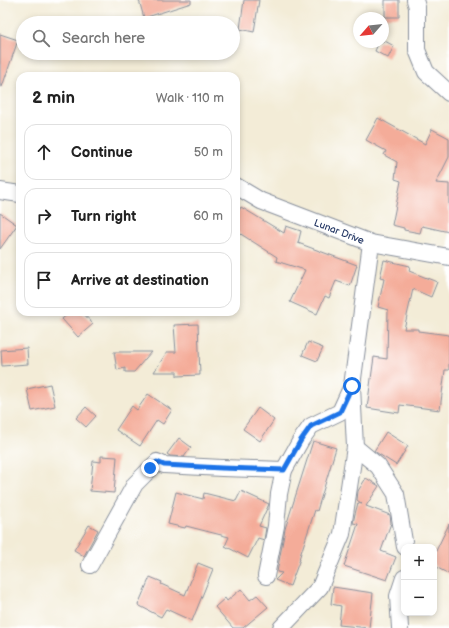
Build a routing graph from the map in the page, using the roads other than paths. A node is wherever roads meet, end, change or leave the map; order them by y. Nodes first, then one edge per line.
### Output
1 (415, 0) edge
2 (449, 93) edge
3 (240, 188) edge
4 (0, 191) edge
5 (16, 193) edge
6 (371, 243) junction
7 (449, 257) edge
8 (352, 386) junction
9 (355, 447) junction
10 (284, 470) junction
11 (404, 544) edge
12 (90, 565) dead end
13 (266, 576) dead end
14 (403, 580) edge
15 (281, 628) edge
16 (400, 628) edge

1 - 2 street
3 - 6 street, Lunar Drive
4 - 5 street
6 - 7 street, Lunar Drive
6 - 8 street
8 - 9 street
8 - 10 street
9 - 11 street
9 - 15 street
10 - 12 street
10 - 13 street
14 - 16 street

